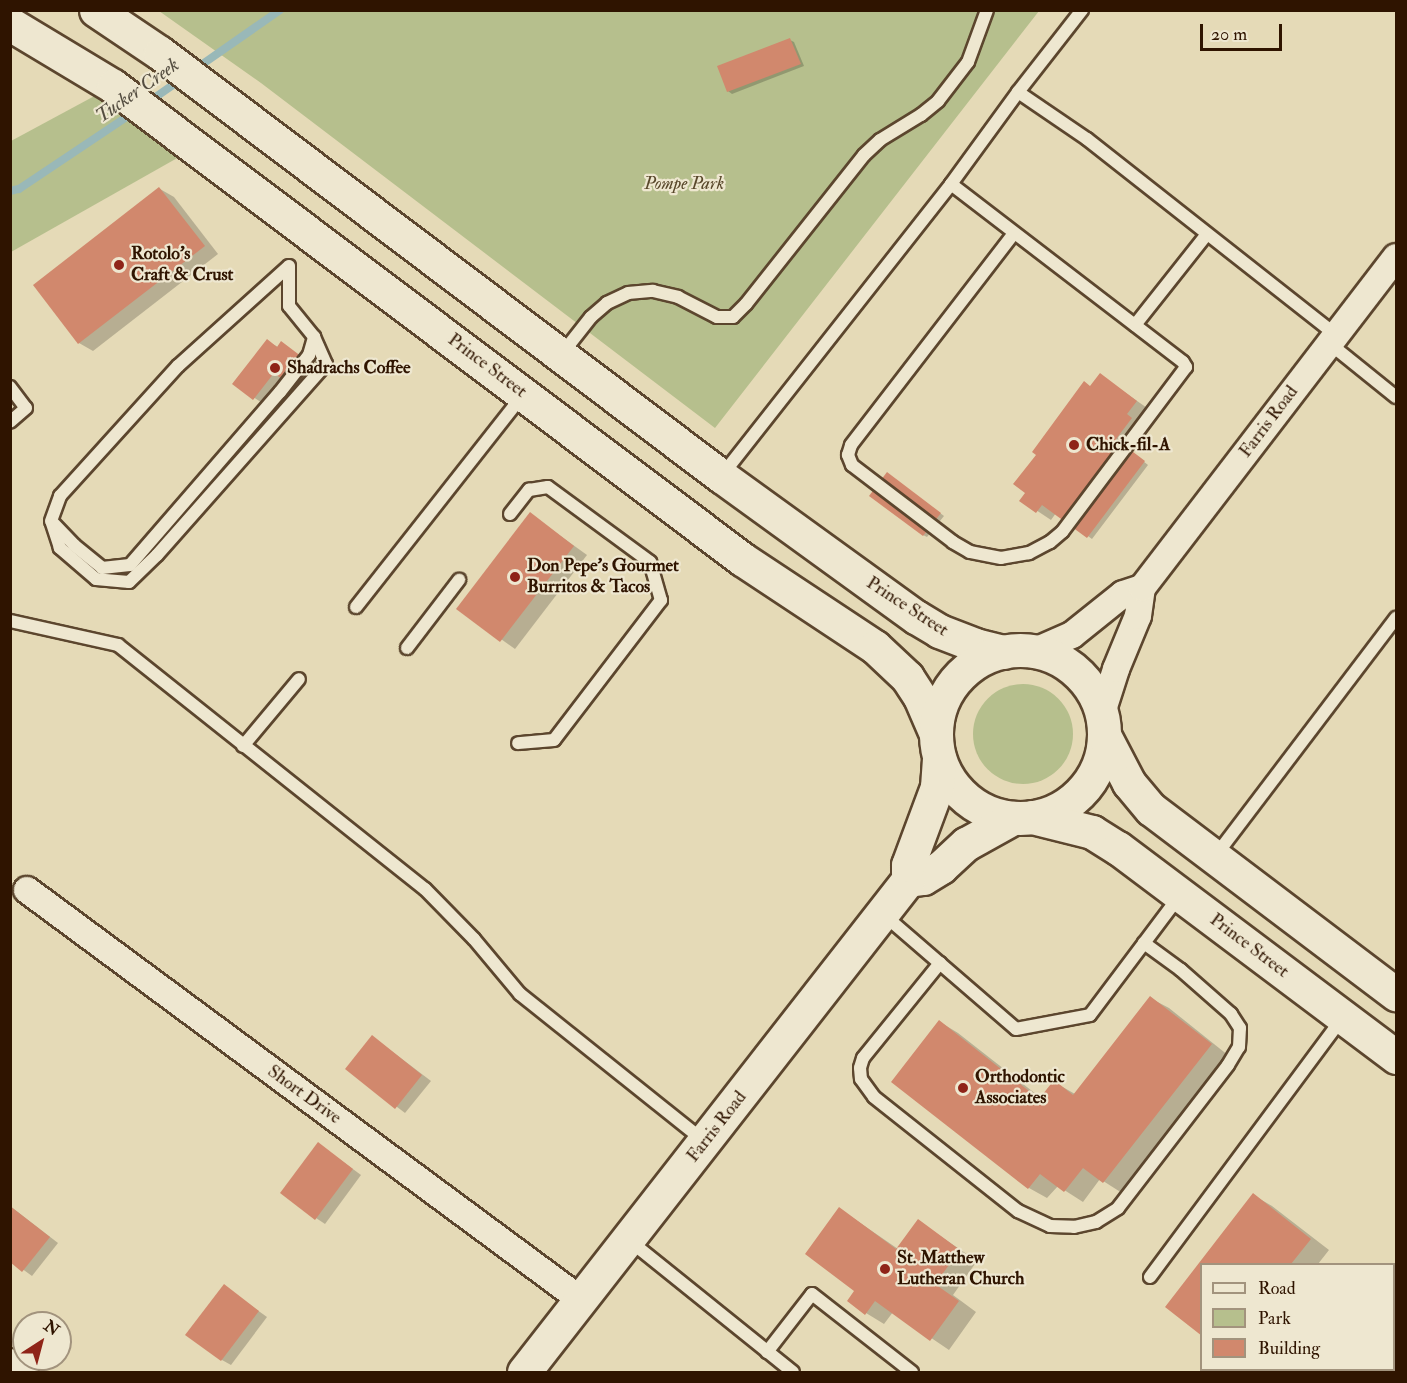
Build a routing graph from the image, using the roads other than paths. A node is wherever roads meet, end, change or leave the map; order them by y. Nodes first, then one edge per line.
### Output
1 (96, 10) edge
2 (987, 10) edge
3 (1082, 10) edge
4 (10, 24) edge
5 (1018, 92) junction
6 (951, 184) junction
7 (1014, 233) junction
8 (1207, 234) junction
9 (1396, 257) edge
10 (1135, 325) junction
11 (314, 337) junction
12 (1332, 339) junction
13 (561, 356) junction
14 (10, 387) edge
15 (524, 394) junction
16 (1396, 398) edge
17 (10, 422) edge
18 (721, 476) junction
19 (510, 514) dead end
20 (51, 521) junction
21 (459, 580) dead end
22 (1142, 588) junction
23 (356, 608) dead end
24 (1396, 618) edge
25 (10, 621) edge
26 (407, 648) dead end
27 (1018, 652) junction
28 (299, 679) dead end
29 (1103, 724) junction
30 (518, 743) dead end
31 (243, 746) junction
32 (938, 746) junction
33 (1023, 818) junction
34 (1213, 859) junction
35 (908, 880) junction
36 (27, 890) dead end
37 (1180, 894) junction
38 (883, 914) junction
39 (1144, 943) junction
40 (940, 963) junction
41 (1396, 994) edge
42 (1343, 1017) junction
43 (1396, 1031) edge
44 (1396, 1057) edge
45 (705, 1142) junction
46 (629, 1240) junction
47 (1150, 1277) dead end
48 (581, 1300) junction
49 (767, 1352) junction
50 (10, 1362) edge
51 (25, 1372) edge
52 (524, 1372) edge
53 (793, 1372) edge
54 (912, 1372) edge

1 - 13 main road, Prince Street
2 - 13 lane
3 - 5 lane
4 - 15 main road, Prince Street
5 - 6 lane
5 - 8 lane
6 - 7 lane
6 - 18 lane
7 - 10 lane
7 - 10 lane
8 - 10 lane
8 - 12 lane
9 - 12 street, Farris Road
11 - 20 lane
11 - 20 lane
11 - 20 lane
12 - 16 lane
12 - 22 street, Farris Road
13 - 18 main road, Prince Street
14 - 17 lane
15 - 23 lane
15 - 32 main road, Prince Street
18 - 27 main road, Prince Street
19 - 30 lane
21 - 26 lane
22 - 27 street, Farris Road
22 - 29 street, Farris Road
24 - 34 lane
25 - 31 lane
27 - 29 main road
27 - 32 main road
28 - 31 lane
29 - 33 main road
29 - 34 main road
31 - 45 lane
32 - 33 main road
32 - 35 main road, Farris Road
33 - 35 main road
33 - 37 main road, Prince Street
34 - 41 main road
35 - 38 main road, Farris Road
36 - 48 street, Short Drive
37 - 39 lane
37 - 42 main road, Prince Street
38 - 40 lane
38 - 45 main road, Farris Road
39 - 40 lane
39 - 40 lane
42 - 43 main road
42 - 44 main road, Prince Street
42 - 47 lane
45 - 46 main road, Farris Road
46 - 48 main road, Farris Road
46 - 49 lane
48 - 52 main road, Farris Road
49 - 53 lane
49 - 54 lane
50 - 51 street

